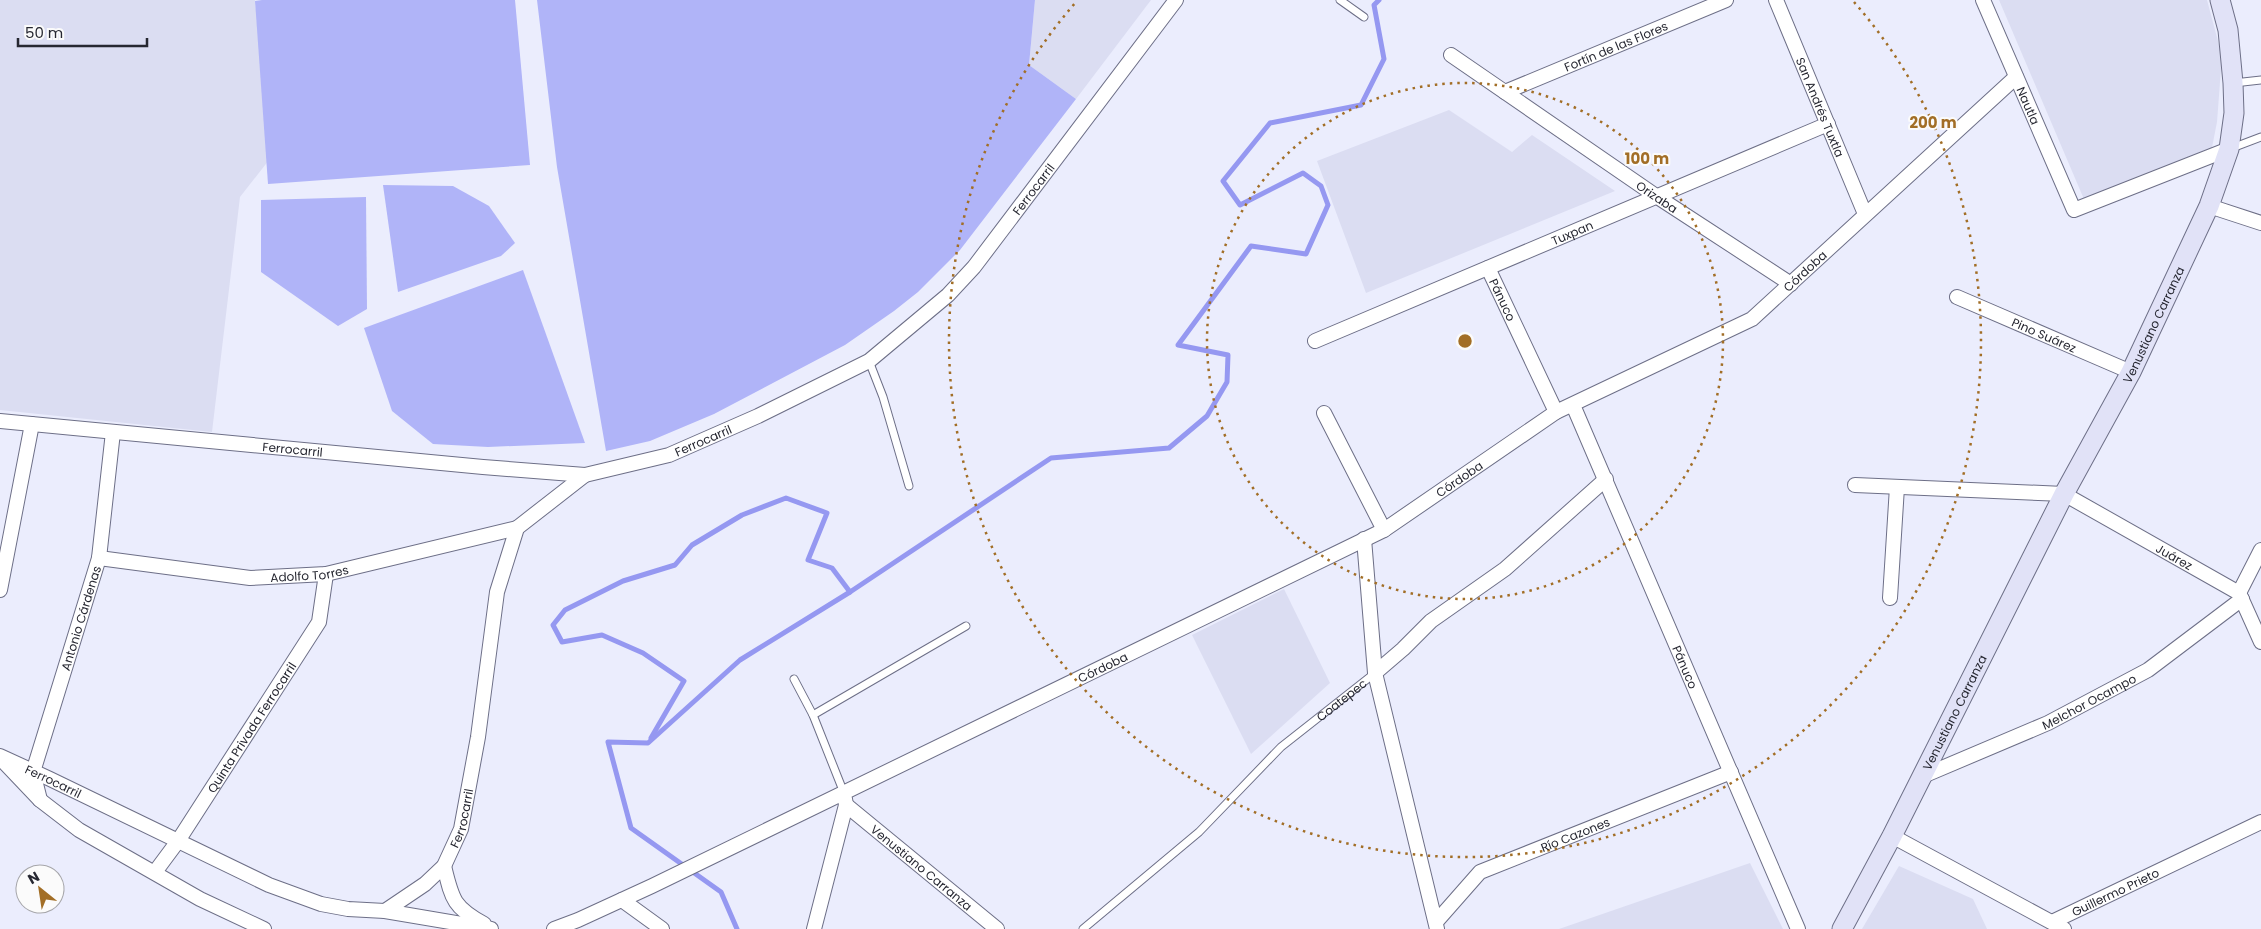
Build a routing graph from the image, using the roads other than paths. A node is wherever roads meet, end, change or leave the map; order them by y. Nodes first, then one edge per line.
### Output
1 (1176, 0) edge
2 (1340, 0) edge
3 (1726, 0) edge
4 (1776, 0) edge
5 (1983, 0) edge
6 (2220, 0) edge
7 (1364, 17) dead end
8 (1451, 55) dead end
9 (2016, 77) junction
10 (2261, 80) edge
11 (2234, 83) junction
12 (1505, 92) junction
13 (1828, 124) junction
14 (2261, 137) edge
15 (2229, 149) junction
16 (1656, 196) junction
17 (2209, 206) junction
18 (1865, 214) junction
19 (2261, 223) edge
20 (1488, 268) junction
21 (1791, 284) junction
22 (1957, 297) dead end
23 (1314, 341) dead end
24 (870, 361) junction
25 (2131, 372) junction
26 (1573, 405) junction
27 (1556, 412) junction
28 (1324, 413) dead end
29 (0, 421) edge
30 (32, 424) junction
31 (113, 432) junction
32 (585, 475) junction
33 (1606, 479) junction
34 (1855, 485) dead end
35 (909, 486) dead end
36 (1897, 487) junction
37 (2064, 494) junction
38 (517, 528) junction
39 (1384, 530) junction
40 (1364, 539) junction
41 (2261, 550) edge
42 (99, 558) junction
43 (326, 574) junction
44 (0, 590) edge
45 (2240, 596) junction
46 (1890, 598) dead end
47 (966, 626) dead end
48 (2261, 642) edge
49 (1375, 673) junction
50 (794, 679) dead end
51 (813, 715) junction
52 (0, 757) edge
53 (33, 772) junction
54 (1731, 772) junction
55 (1923, 776) junction
56 (845, 799) junction
57 (40, 800) junction
58 (2261, 822) edge
59 (1892, 836) junction
60 (178, 841) junction
61 (444, 866) junction
62 (155, 872) junction
63 (622, 900) junction
64 (385, 911) junction
65 (581, 925) edge
66 (1437, 925) edge
67 (2058, 926) edge
68 (264, 929) edge
69 (492, 929) edge
70 (554, 929) edge
71 (662, 929) edge
72 (814, 929) edge
73 (997, 929) edge
74 (1083, 929) edge
75 (1798, 929) edge
76 (1842, 929) edge

1 - 24 street, Ferrocarril
2 - 7 lane
3 - 12 street, Fortín de las Flores
4 - 13 street, San Andrés Tuxtla
5 - 9 street, Nautla
6 - 11 main road, Venustiano Carranza
8 - 12 street, Orizaba
9 - 15 street, Nautla
9 - 18 street, Córdoba
10 - 11 lane
11 - 15 main road, Venustiano Carranza
12 - 16 street, Orizaba
13 - 16 street, Tuxpan
13 - 18 street, San Andrés Tuxtla
14 - 15 lane
15 - 17 main road, Venustiano Carranza
16 - 20 street, Tuxpan
16 - 21 street, Orizaba
17 - 19 street
17 - 25 main road, Venustiano Carranza
18 - 21 street, Córdoba
20 - 23 street, Tuxpan
20 - 27 street, Pánuco
21 - 26 street, Córdoba
22 - 25 street, Pino Suárez
24 - 32 street, Ferrocarril
24 - 35 lane
25 - 37 main road, Venustiano Carranza
26 - 27 street, Córdoba
26 - 33 street, Pánuco
27 - 39 street, Córdoba
28 - 39 street
29 - 30 street, Ferrocarril
30 - 31 street, Ferrocarril
30 - 44 street
31 - 32 street, Ferrocarril
31 - 42 street, Antonio Cárdenas
32 - 38 street, Ferrocarril
33 - 49 street, Coatepec
33 - 54 street, Pánuco
34 - 36 street
36 - 37 street
36 - 46 street
37 - 45 street, Juárez
37 - 55 main road, Venustiano Carranza
38 - 43 street, Adolfo Torres
38 - 61 street, Ferrocarril
39 - 40 street, Córdoba
40 - 49 street
40 - 56 street, Córdoba
41 - 45 street
42 - 43 street, Adolfo Torres
42 - 53 street, Antonio Cárdenas
43 - 60 street, Quinta Privada Ferrocarril
45 - 48 street
45 - 55 street, Melchor Ocampo
47 - 51 lane
49 - 66 street
49 - 74 lane, Coatepec
50 - 51 lane
51 - 56 lane
52 - 53 street, Ferrocarril
52 - 57 street, Ferrocarril
53 - 57 street
53 - 60 street, Ferrocarril
54 - 66 street, Río Cazones
54 - 75 street, Pánuco
55 - 59 main road, Venustiano Carranza
56 - 63 street, Córdoba
56 - 72 street
56 - 73 street, Venustiano Carranza
57 - 62 street, Ferrocarril
58 - 67 street, Guillermo Prieto
59 - 67 street, Guillermo Prieto
59 - 76 main road, Venustiano Carranza
60 - 62 street, Quinta Privada Ferrocarril
60 - 64 street, Ferrocarril
61 - 64 street, Ferrocarril
61 - 69 street, Ferrocarril
62 - 68 street, Ferrocarril
63 - 65 street
63 - 71 street
64 - 69 street, Ferrocarril
65 - 70 street

